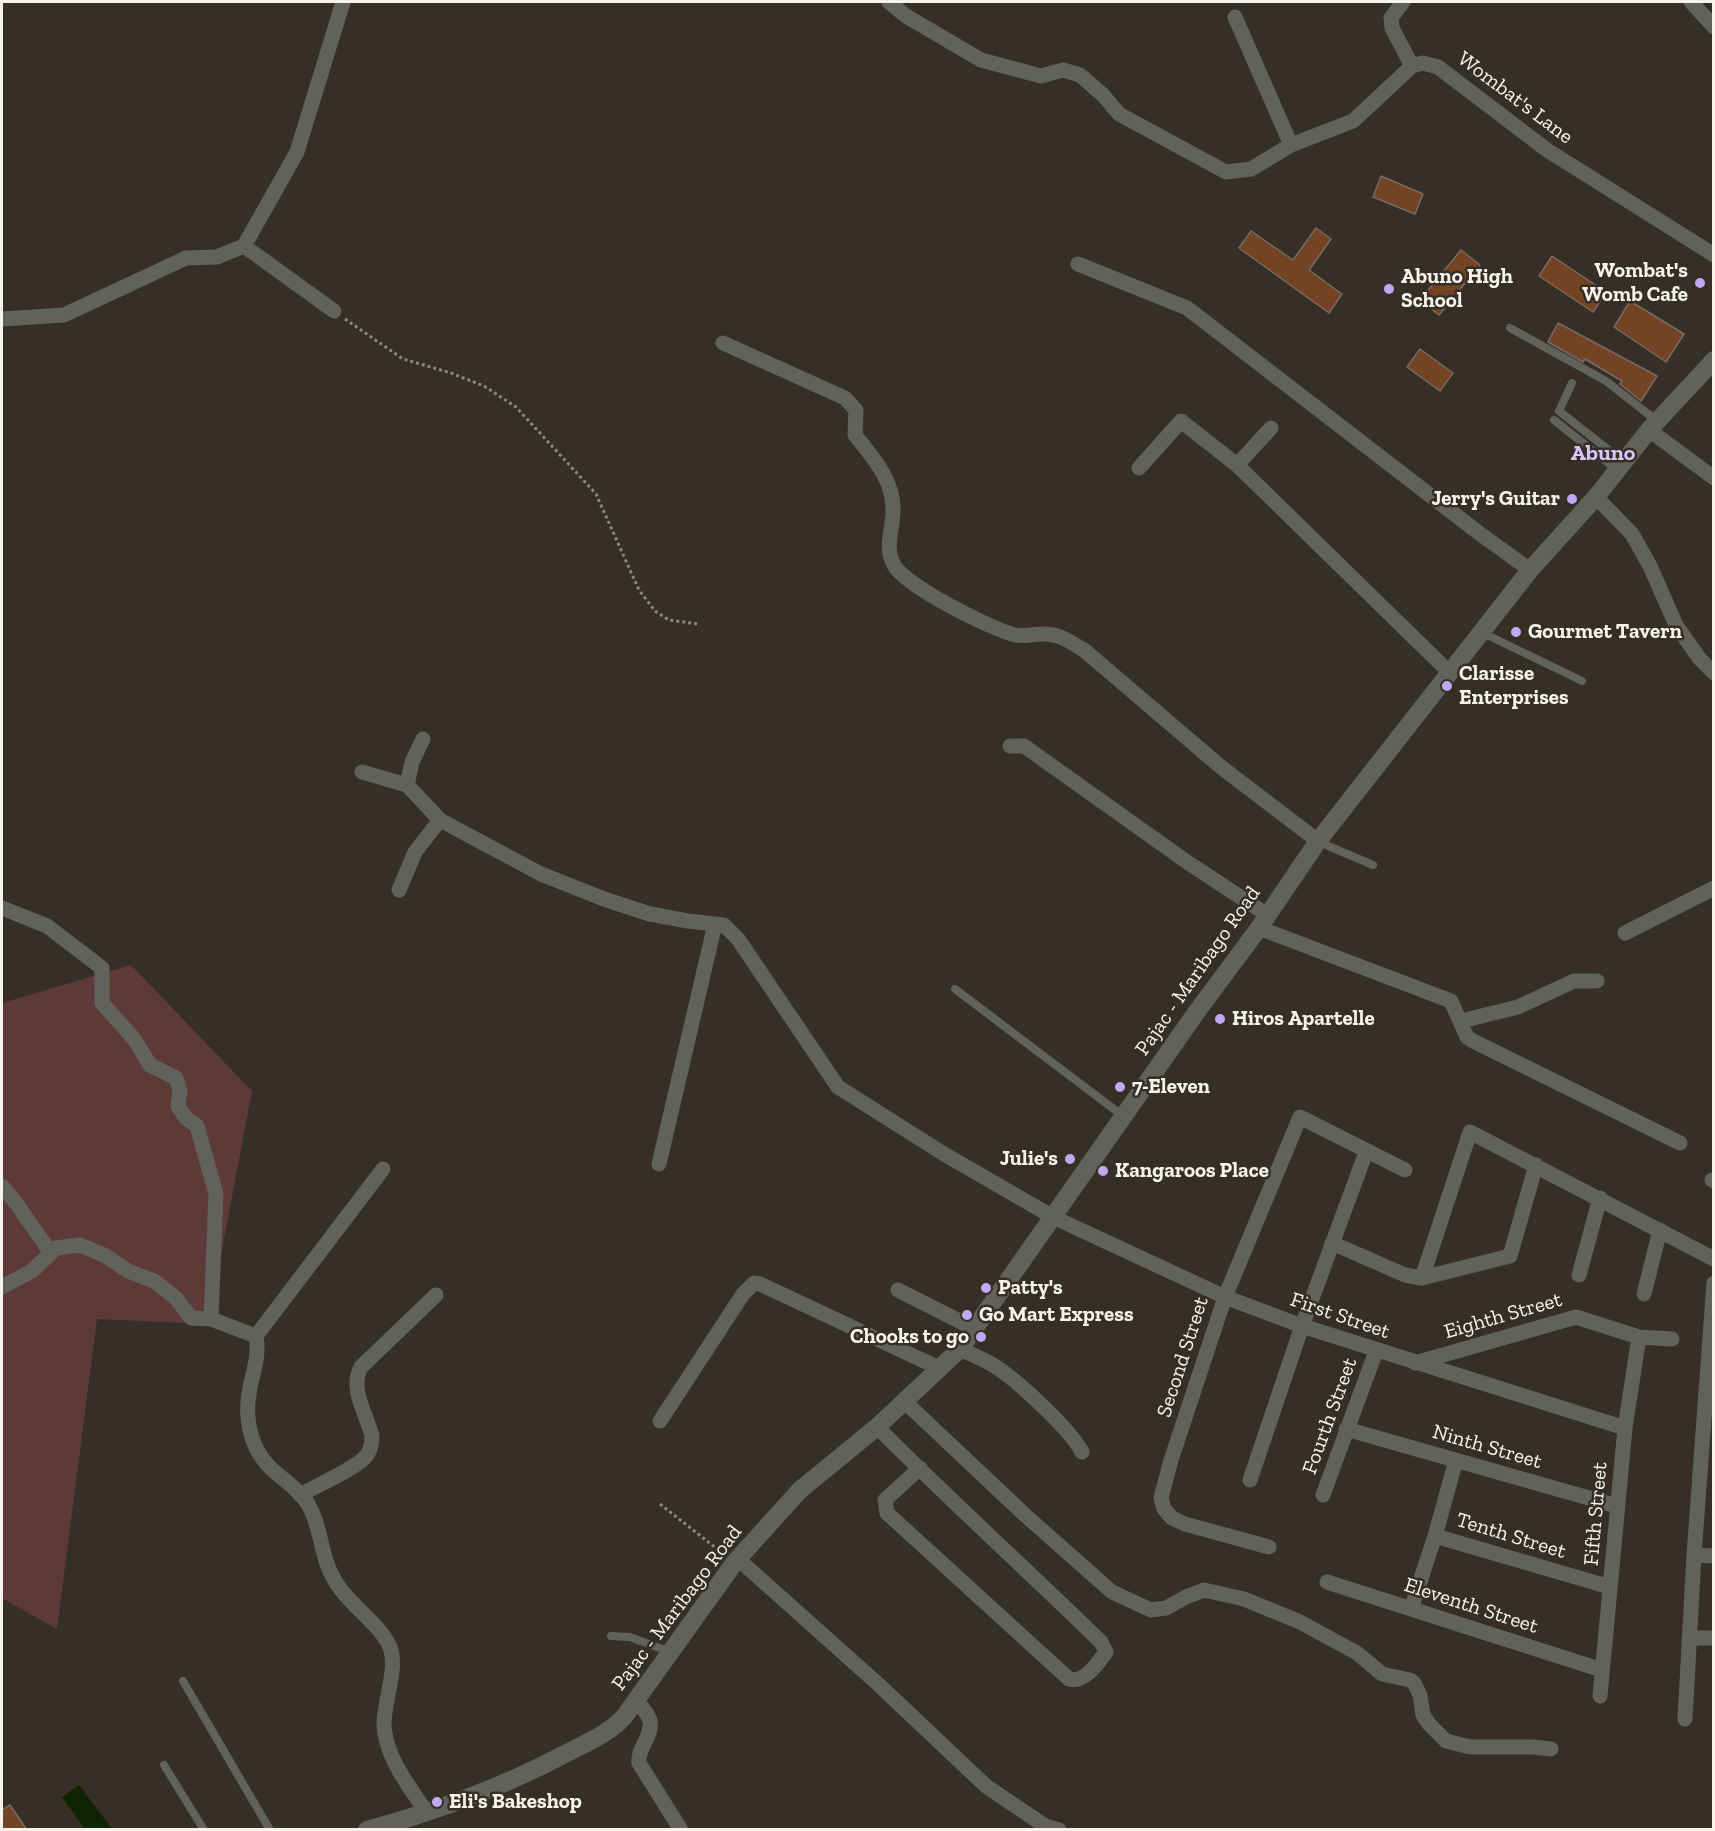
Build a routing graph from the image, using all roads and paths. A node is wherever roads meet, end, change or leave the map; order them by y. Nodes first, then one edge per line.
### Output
1 (343, 2) edge
2 (889, 2) edge
3 (1404, 2) edge
4 (1691, 2) edge
5 (1235, 17) dead end
6 (1713, 27) edge
7 (1412, 66) junction
8 (1291, 146) junction
9 (244, 246) junction
10 (1713, 255) edge
11 (1078, 264) dead end
12 (334, 311) joint
13 (2, 319) edge
14 (1510, 328) dead end
15 (723, 343) dead end
16 (1713, 360) edge
17 (1572, 383) dead end
18 (1554, 420) dead end
19 (1653, 425) junction
20 (1271, 428) dead end
21 (1237, 465) junction
22 (1621, 466) junction
23 (1139, 468) dead end
24 (1713, 478) edge
25 (1596, 497) junction
26 (1530, 570) junction
27 (698, 624) dead end
28 (1480, 632) junction
29 (1449, 672) junction
30 (1713, 673) edge
31 (1582, 681) dead end
32 (423, 739) dead end
33 (1010, 746) dead end
34 (362, 772) dead end
35 (406, 785) junction
36 (440, 820) junction
37 (1318, 841) junction
38 (1373, 865) dead end
39 (1713, 888) edge
40 (399, 891) dead end
41 (2, 908) edge
42 (1262, 921) junction
43 (715, 924) junction
44 (1624, 933) dead end
45 (1597, 981) dead end
46 (954, 989) dead end
47 (1461, 1021) junction
48 (1123, 1116) junction
49 (1680, 1143) dead end
50 (1366, 1152) junction
51 (659, 1164) dead end
52 (1536, 1164) junction
53 (383, 1169) dead end
54 (1405, 1170) dead end
55 (2, 1186) edge
56 (1600, 1198) junction
57 (1053, 1217) junction
58 (1660, 1230) junction
59 (1332, 1243) junction
60 (51, 1253) junction
61 (1713, 1259) edge
62 (1579, 1275) dead end
63 (1422, 1278) junction
64 (1713, 1283) edge
65 (2, 1287) edge
66 (898, 1290) dead end
67 (1644, 1294) dead end
68 (435, 1295) dead end
69 (1225, 1297) junction
70 (210, 1319) junction
71 (1302, 1326) junction
72 (973, 1328) junction
73 (256, 1336) junction
74 (1639, 1337) junction
75 (1672, 1339) dead end
76 (1711, 1346) edge
77 (960, 1349) junction
78 (1376, 1351) junction
79 (1414, 1363) junction
80 (939, 1368) junction
81 (904, 1401) junction
82 (1709, 1418) edge
83 (660, 1421) dead end
84 (877, 1427) junction
85 (1625, 1428) junction
86 (1346, 1429) junction
87 (1082, 1452) dead end
88 (1456, 1460) junction
89 (920, 1468) junction
90 (1250, 1480) dead end
91 (1706, 1490) edge
92 (300, 1494) junction
93 (1323, 1495) dead end
94 (660, 1504) dead end
95 (1617, 1506) junction
96 (1435, 1536) junction
97 (1269, 1547) dead end
98 (1694, 1555) junction
99 (1713, 1556) edge
100 (736, 1561) junction
101 (1327, 1582) dead end
102 (1610, 1587) junction
103 (1411, 1609) junction
104 (611, 1636) dead end
105 (1689, 1638) junction
106 (1713, 1638) edge
107 (670, 1652) junction
108 (1602, 1670) junction
109 (183, 1681) dead end
110 (1600, 1696) dead end
111 (636, 1700) junction
112 (1685, 1719) dead end
113 (1551, 1749) dead end
114 (164, 1765) dead end
115 (427, 1813) junction
116 (204, 1830) edge
117 (270, 1830) edge
118 (367, 1830) edge
119 (681, 1830) edge
120 (1059, 1830) edge

1 - 9 street
2 - 8 street
3 - 7 street
4 - 6 street
5 - 8 street
7 - 8 street
7 - 10 street, Wombat's Lane
9 - 12 street
9 - 13 street
11 - 26 street
12 - 27 path
14 - 19 lane
15 - 37 street
16 - 19 street, Pajac - Maribago Road
17 - 22 lane
18 - 22 lane
19 - 22 street, Pajac - Maribago Road
19 - 24 street
20 - 21 street
21 - 23 street
21 - 29 street
22 - 25 street, Pajac - Maribago Road
25 - 26 street, Pajac - Maribago Road
25 - 30 street
26 - 28 street, Pajac - Maribago Road
28 - 29 street, Pajac - Maribago Road
28 - 31 lane
29 - 37 street, Pajac - Maribago Road
32 - 35 street
33 - 42 street
34 - 35 street
35 - 36 street
36 - 40 street
36 - 43 street
37 - 38 lane
37 - 42 street, Pajac - Maribago Road
39 - 44 street
41 - 70 street
42 - 47 street
42 - 48 street, Pajac - Maribago Road
43 - 51 street
43 - 57 street, First Street
45 - 47 street
46 - 48 lane
47 - 49 street
48 - 57 street, Pajac - Maribago Road
50 - 54 street
50 - 59 street
50 - 69 street, Second Street
52 - 56 street
52 - 63 street
52 - 63 street
53 - 73 street
55 - 60 street
56 - 58 street
56 - 62 street
57 - 69 street, First Street
57 - 72 street, Pajac - Maribago Road
58 - 61 street
58 - 67 street
59 - 63 street
59 - 71 street
60 - 65 street
60 - 70 street
64 - 76 street
66 - 72 street
68 - 92 street
69 - 71 street, First Street
69 - 97 street, Second Street
70 - 73 street
71 - 78 street, First Street
71 - 90 street
72 - 77 street, Pajac - Maribago Road
73 - 92 street
74 - 75 street, Eighth Street
74 - 79 street, Eighth Street
74 - 85 street, Fifth Street
76 - 82 street
77 - 80 street, Pajac - Maribago Road
77 - 87 street
78 - 79 street, First Street
78 - 86 street, Fourth Street
79 - 85 street, First Street
80 - 81 street, Pajac - Maribago Road
80 - 83 street
81 - 84 street, Pajac - Maribago Road
81 - 113 street
82 - 91 street
84 - 89 street
84 - 100 street, Pajac - Maribago Road
85 - 95 street, Fifth Street
86 - 88 street, Ninth Street
86 - 93 street, Fourth Street
88 - 95 street, Ninth Street
88 - 96 street
89 - 89 street
91 - 98 street
92 - 115 street
94 - 100 path
95 - 102 street, Fifth Street
96 - 102 street, Tenth Street
96 - 103 street
98 - 99 street
98 - 105 street
100 - 107 street, Pajac - Maribago Road
100 - 120 street
101 - 103 street, Eleventh Street
102 - 108 street, Fifth Street
103 - 108 street, Eleventh Street
104 - 107 lane
105 - 106 street
105 - 112 street
107 - 111 street, Pajac - Maribago Road
108 - 110 street, Fifth Street
109 - 117 lane
111 - 115 street, Pajac - Maribago Road
111 - 119 street
114 - 116 lane
115 - 118 street, Pajac - Maribago Road

